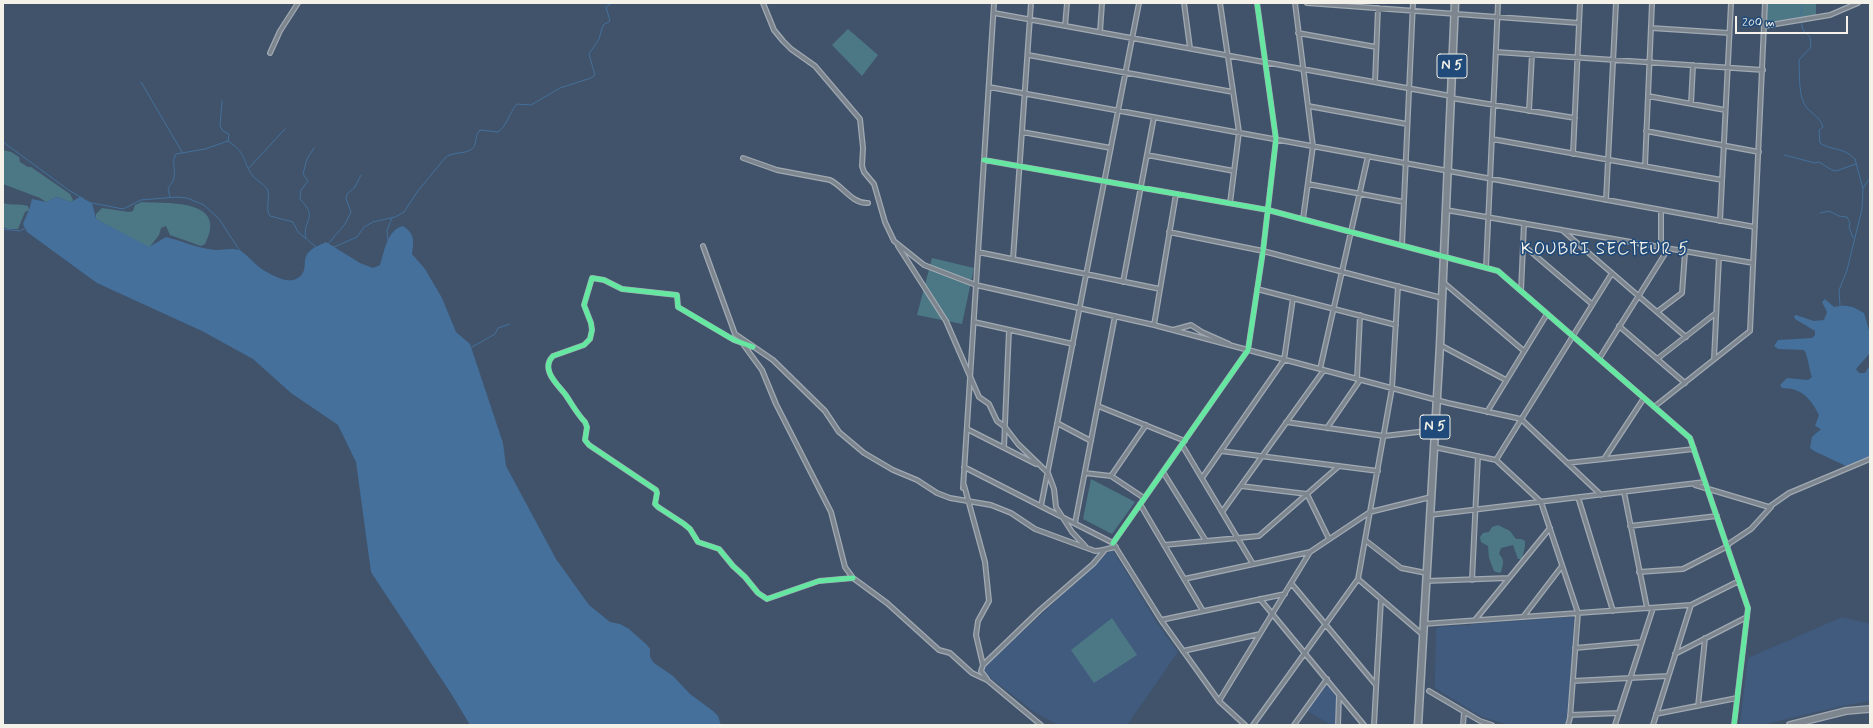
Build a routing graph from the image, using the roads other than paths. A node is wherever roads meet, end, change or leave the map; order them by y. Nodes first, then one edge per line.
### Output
1 (298, 3) edge
2 (763, 3) edge
3 (994, 3) edge
4 (1031, 3) edge
5 (1067, 3) edge
6 (1102, 3) edge
7 (1139, 3) edge
8 (1184, 3) edge
9 (1220, 3) edge
10 (1257, 3) edge
11 (1295, 3) edge
12 (1307, 3) edge
13 (1413, 3) edge
14 (1455, 3) edge
15 (1498, 3) edge
16 (1580, 3) edge
17 (1616, 3) edge
18 (1652, 3) edge
19 (1731, 3) edge
20 (1765, 3) edge
21 (1858, 3) edge
22 (1330, 4) edge
23 (1378, 8) junction
24 (1413, 11) junction
25 (994, 13) junction
26 (1455, 14) junction
27 (1498, 18) junction
28 (1030, 19) junction
29 (1579, 23) junction
30 (1065, 26) junction
31 (1764, 26) junction
32 (1651, 28) junction
33 (1100, 32) junction
34 (1298, 33) junction
35 (1729, 33) junction
36 (1133, 38) junction
37 (1376, 47) junction
38 (1190, 48) junction
39 (1496, 52) junction
40 (270, 53) dead end
41 (1532, 54) junction
42 (1028, 55) junction
43 (1228, 55) junction
44 (1578, 57) junction
45 (1613, 60) junction
46 (1265, 62) junction
47 (1649, 62) junction
48 (1693, 65) junction
49 (1728, 67) junction
50 (1303, 69) junction
51 (1763, 70) junction
52 (1126, 73) junction
53 (1375, 82) junction
54 (989, 86) junction
55 (1409, 88) junction
56 (1233, 92) junction
57 (1025, 93) junction
58 (1648, 96) junction
59 (1451, 97) junction
60 (1691, 104) junction
61 (1494, 105) junction
62 (1308, 106) junction
63 (1118, 110) junction
64 (1529, 110) junction
65 (1725, 110) junction
66 (1154, 117) junction
67 (1575, 118) junction
68 (1408, 124) junction
69 (1646, 131) junction
70 (1022, 132) junction
71 (1239, 132) junction
72 (1276, 139) junction
73 (1492, 139) junction
74 (1724, 145) junction
75 (1313, 146) junction
76 (1111, 148) junction
77 (1759, 152) junction
78 (1573, 154) junction
79 (1147, 155) junction
80 (1368, 156) junction
81 (743, 158) dead end
82 (984, 160) junction
83 (1608, 160) junction
84 (1406, 163) junction
85 (1645, 166) junction
86 (1020, 167) junction
87 (1234, 170) junction
88 (1448, 170) junction
89 (1490, 178) junction
90 (1722, 180) junction
91 (1104, 181) junction
92 (1308, 184) junction
93 (1141, 188) junction
94 (1176, 194) junction
95 (1360, 194) junction
96 (1606, 200) junction
97 (1404, 202) junction
98 (868, 203) dead end
99 (1230, 203) junction
100 (1268, 210) junction
101 (1446, 210) junction
102 (1661, 210) junction
103 (1489, 217) junction
104 (1303, 219) junction
105 (1720, 220) junction
106 (1524, 223) junction
107 (1755, 227) junction
108 (1561, 230) junction
109 (1169, 232) junction
110 (1351, 232) junction
111 (894, 241) junction
112 (1523, 244) junction
113 (1402, 245) junction
114 (703, 246) dead end
115 (1661, 247) junction
116 (1668, 249) junction
117 (1263, 251) junction
118 (978, 252) junction
119 (1685, 252) junction
120 (1444, 256) junction
121 (1719, 258) junction
122 (1013, 259) junction
123 (1753, 264) junction
124 (1486, 268) junction
125 (1342, 272) junction
126 (1612, 273) junction
127 (1086, 274) junction
128 (1123, 282) junction
129 (1443, 282) junction
130 (976, 285) junction
131 (1398, 286) junction
132 (1160, 289) junction
133 (1257, 289) junction
134 (1521, 292) junction
135 (1638, 296) junction
136 (1293, 298) junction
137 (1442, 298) junction
138 (1592, 304) junction
139 (1080, 308) junction
140 (1334, 309) junction
141 (1657, 312) junction
142 (1716, 313) junction
143 (1547, 314) junction
144 (1360, 315) junction
145 (1115, 316) junction
146 (974, 322) junction
147 (1154, 325) junction
148 (1396, 325) junction
149 (1619, 326) junction
150 (1009, 330) junction
151 (1172, 330) junction
152 (735, 334) junction
153 (1572, 336) junction
154 (1686, 337) junction
155 (743, 343) junction
156 (1073, 344) junction
157 (1234, 346) junction
158 (1440, 346) junction
159 (753, 347) junction
160 (1248, 350) junction
161 (1524, 351) junction
162 (1599, 359) junction
163 (1714, 359) junction
164 (1284, 360) junction
165 (1657, 360) junction
166 (1322, 370) junction
167 (970, 375) junction
168 (1358, 379) junction
169 (1506, 380) junction
170 (1684, 383) junction
171 (1392, 388) junction
172 (1644, 398) junction
173 (1437, 400) junction
174 (1098, 406) junction
175 (1654, 407) junction
176 (1487, 412) junction
177 (1521, 419) junction
178 (1286, 422) junction
179 (1057, 423) junction
180 (1146, 425) junction
181 (1005, 427) junction
182 (1327, 428) junction
183 (966, 429) junction
184 (1435, 430) junction
185 (1384, 436) junction
186 (1091, 441) junction
187 (1185, 441) junction
188 (1182, 445) junction
189 (1004, 447) junction
190 (1434, 447) junction
191 (1694, 449) junction
192 (1221, 451) junction
193 (1262, 456) junction
194 (1478, 456) junction
195 (1604, 459) junction
196 (1870, 459) edge
197 (1496, 460) junction
198 (1567, 463) junction
199 (1040, 466) junction
200 (1338, 466) junction
201 (964, 467) junction
202 (1048, 471) junction
203 (1378, 471) junction
204 (1163, 472) junction
205 (1084, 473) junction
206 (1111, 476) junction
207 (1202, 478) junction
208 (1705, 482) junction
209 (963, 483) junction
210 (1692, 484) junction
211 (1241, 486) junction
212 (963, 488) dead end
213 (1707, 488) junction
214 (1624, 492) junction
215 (1307, 494) junction
216 (1601, 495) junction
217 (1431, 497) junction
218 (1144, 498) junction
219 (1578, 498) junction
220 (969, 501) junction
221 (1541, 502) junction
222 (1140, 504) junction
223 (1041, 506) junction
224 (1771, 507) junction
225 (1476, 510) junction
226 (1222, 512) junction
227 (1370, 512) junction
228 (1430, 515) junction
229 (1717, 516) junction
230 (1062, 517) junction
231 (1074, 523) junction
232 (1630, 526) junction
233 (1550, 528) junction
234 (1238, 538) junction
235 (1330, 539) junction
236 (1365, 540) junction
237 (1206, 541) junction
238 (1113, 543) junction
239 (1164, 545) junction
240 (1727, 545) junction
241 (1086, 547) junction
242 (1116, 547) junction
243 (1104, 551) junction
244 (1310, 552) junction
245 (1253, 564) junction
246 (1562, 566) junction
247 (1639, 572) junction
248 (1426, 573) junction
249 (853, 578) junction
250 (1509, 578) junction
251 (1184, 579) junction
252 (1358, 579) junction
253 (1472, 580) junction
254 (1426, 581) junction
255 (1739, 581) junction
256 (1291, 583) junction
257 (1285, 594) junction
258 (1381, 598) junction
259 (1260, 599) junction
260 (1691, 605) junction
261 (1646, 608) junction
262 (1653, 608) junction
263 (1203, 611) junction
264 (1613, 611) junction
265 (1578, 613) junction
266 (1273, 614) junction
267 (1523, 617) junction
268 (1747, 617) junction
269 (1161, 620) junction
270 (1475, 620) junction
271 (1423, 624) junction
272 (1326, 625) junction
273 (1260, 634) junction
274 (1423, 635) junction
275 (1705, 638) junction
276 (1642, 642) junction
277 (1575, 648) junction
278 (1183, 651) junction
279 (1305, 653) junction
280 (1675, 654) junction
281 (983, 665) junction
282 (1668, 676) junction
283 (1630, 678) junction
284 (1327, 679) junction
285 (987, 680) junction
286 (1573, 681) junction
287 (1376, 685) junction
288 (1429, 691) dead end
289 (1339, 695) junction
290 (1737, 698) junction
291 (1219, 701) junction
292 (1698, 706) junction
293 (1870, 708) edge
294 (1464, 712) junction
295 (1619, 713) junction
296 (1656, 714) junction
297 (1570, 716) junction
298 (1041, 725) edge
299 (1245, 725) edge
300 (1253, 725) edge
301 (1294, 725) edge
302 (1338, 725) edge
303 (1364, 725) edge
304 (1374, 725) edge
305 (1418, 725) edge
306 (1463, 725) edge
307 (1492, 725) edge
308 (1568, 725) edge
309 (1615, 725) edge
310 (1653, 725) edge
311 (1734, 725) edge
312 (1790, 725) edge

1 - 40 street
2 - 111 street
3 - 25 street
4 - 28 street
5 - 30 street
6 - 33 street
7 - 36 street
8 - 38 street
9 - 43 street
10 - 46 street
11 - 34 street
12 - 22 street
13 - 24 street
14 - 26 highway, N 5
15 - 27 street
16 - 29 street
17 - 45 street
18 - 32 street
19 - 35 street
20 - 31 street
21 - 31 street
22 - 23 street
23 - 24 street
23 - 37 street
24 - 26 street
24 - 55 street
25 - 28 street
25 - 54 street
26 - 27 street
26 - 59 highway, N 5
27 - 29 street
27 - 39 street
28 - 30 street
28 - 42 street
29 - 44 street
30 - 33 street
31 - 51 street
32 - 35 street
32 - 47 street
33 - 36 street
34 - 37 street
34 - 50 street
35 - 49 street
36 - 38 street
36 - 52 street
37 - 53 street
38 - 43 street
39 - 41 street
39 - 61 street
41 - 44 street
41 - 64 street
42 - 52 street
42 - 57 street
43 - 46 street
43 - 56 street
44 - 45 street
44 - 67 street
45 - 47 street
45 - 83 street
46 - 50 street
46 - 72 street
47 - 48 street
47 - 58 street
48 - 49 street
48 - 60 street
49 - 51 street
49 - 65 street
50 - 53 street
50 - 62 street
51 - 77 street
52 - 56 street
52 - 63 street
53 - 55 street
54 - 57 street
54 - 82 street
55 - 59 street
55 - 68 street
56 - 71 street
57 - 63 street
57 - 70 street
58 - 60 street
58 - 69 street
59 - 61 street
59 - 88 highway, N 5
60 - 65 street
61 - 64 street
61 - 73 street
62 - 68 street
62 - 75 street
63 - 66 street
63 - 76 street
64 - 67 street
65 - 74 street
66 - 71 street
66 - 79 street
67 - 78 street
68 - 84 street
69 - 74 street
69 - 85 street
70 - 76 street
70 - 86 street
71 - 72 street
71 - 87 street
72 - 75 street
72 - 100 street
73 - 78 street
73 - 89 street
74 - 77 street
74 - 90 street
75 - 80 street
75 - 92 street
76 - 91 street
77 - 107 street
78 - 83 street
79 - 87 street
79 - 93 street
80 - 84 street
80 - 95 street
81 - 98 street
82 - 86 street
82 - 118 street
83 - 85 street
83 - 96 street
84 - 88 street
84 - 97 street
85 - 90 street
86 - 91 street
86 - 122 street
87 - 99 street
88 - 89 street
88 - 101 highway, N 5
89 - 96 street
89 - 103 street
90 - 105 street
91 - 93 street
91 - 127 street
92 - 95 street
92 - 104 street
93 - 94 street
93 - 128 street
94 - 99 street
94 - 109 street
95 - 97 street
95 - 110 street
96 - 102 street
97 - 113 street
99 - 100 street
100 - 104 street
100 - 117 street
101 - 103 street
101 - 120 highway, N 5
102 - 105 street
102 - 115 street
103 - 106 street
103 - 124 street
104 - 110 street
105 - 107 street
106 - 108 street
106 - 112 street
107 - 123 street
108 - 115 street
108 - 126 street
109 - 117 street
109 - 132 street
110 - 113 street
110 - 125 street
111 - 130 street
111 - 167 street
112 - 134 street
112 - 138 street
113 - 120 street
114 - 152 street
115 - 116 street
116 - 119 street
116 - 135 street
117 - 125 street
117 - 133 street
118 - 122 street
118 - 130 street
119 - 121 street
119 - 141 street
120 - 124 street
120 - 129 highway, N 5
121 - 123 street
121 - 142 street
122 - 127 street
123 - 163 street
124 - 134 street
125 - 131 street
125 - 140 street
126 - 135 street
126 - 138 street
127 - 128 street
127 - 139 street
128 - 132 street
129 - 137 highway, N 5
129 - 161 street
130 - 139 street
130 - 146 street
131 - 137 street
131 - 148 street
132 - 147 street
133 - 136 street
133 - 160 street
134 - 143 street
135 - 141 street
135 - 149 street
136 - 140 street
136 - 164 street
137 - 158 highway, N 5
138 - 153 street
139 - 145 street
139 - 156 street
140 - 144 street
140 - 166 street
141 - 154 street
142 - 154 street
142 - 163 street
143 - 153 street
143 - 161 street
144 - 148 street
144 - 168 street
145 - 147 street
145 - 174 street
146 - 150 street
146 - 167 street
147 - 151 street
148 - 171 street
149 - 162 street
149 - 165 street
150 - 156 street
150 - 181 street
151 - 157 street
151 - 157 street
152 - 155 street
152 - 159 street
153 - 162 street
153 - 177 street
154 - 165 street
155 - 159 street
155 - 249 street
155 - 249 street
156 - 179 street
157 - 160 street
158 - 169 street
158 - 173 highway, N 5
159 - 220 street
160 - 164 street
160 - 187 street
161 - 169 street
162 - 172 street
163 - 170 street
164 - 166 street
164 - 192 street
165 - 170 street
166 - 168 street
166 - 178 street
167 - 181 street
167 - 183 street
168 - 171 street
168 - 182 street
169 - 176 street
170 - 175 street
171 - 173 street
171 - 185 street
172 - 175 street
172 - 195 street
173 - 176 street
173 - 184 highway, N 5
174 - 180 street
174 - 186 street
175 - 191 street
176 - 177 street
177 - 197 street
177 - 198 street
178 - 182 street
178 - 193 street
179 - 186 street
179 - 202 street
180 - 187 street
180 - 206 street
181 - 189 street
181 - 199 street
182 - 185 street
183 - 189 street
183 - 201 street
184 - 185 street
184 - 190 highway, N 5
185 - 203 street
186 - 205 street
187 - 188 street
188 - 204 street
188 - 207 street
189 - 199 street
190 - 194 street
190 - 217 highway, N 5
191 - 195 street
191 - 208 street
192 - 193 street
192 - 207 street
193 - 200 street
193 - 211 street
194 - 197 street
194 - 225 street
195 - 198 street
196 - 224 street
197 - 221 street
198 - 216 street
199 - 202 street
200 - 203 street
200 - 215 street
201 - 209 street
201 - 223 street
202 - 223 street
202 - 230 street
203 - 227 street
204 - 218 street
204 - 237 street
205 - 206 street
205 - 231 street
206 - 218 street
207 - 226 street
208 - 210 street
208 - 213 street
209 - 212 street
209 - 220 street
210 - 213 street
210 - 214 street
211 - 215 street
211 - 226 street
213 - 224 street
213 - 229 street
214 - 216 street
214 - 232 street
215 - 234 street
215 - 235 street
216 - 219 street
217 - 227 street
217 - 228 highway, N 5
218 - 222 street
219 - 221 street
219 - 264 street
220 - 241 street
220 - 281 street
221 - 225 street
221 - 233 street
222 - 238 street
222 - 239 street
223 - 230 street
224 - 240 street
225 - 228 street
225 - 253 street
226 - 234 street
227 - 235 street
227 - 236 street
228 - 248 highway, N 5
229 - 232 street
229 - 240 street
230 - 231 street
230 - 241 street
231 - 238 street
232 - 247 street
233 - 246 street
233 - 250 street
234 - 237 street
234 - 245 street
235 - 244 street
236 - 248 street
236 - 252 street
237 - 239 street
238 - 242 street
239 - 251 street
240 - 247 street
240 - 255 street
241 - 243 street
242 - 243 street
242 - 269 street
243 - 281 street
244 - 245 street
244 - 256 street
245 - 251 street
246 - 265 street
246 - 267 street
247 - 261 street
248 - 254 highway, N 5
249 - 285 street
250 - 253 street
250 - 270 street
251 - 263 street
252 - 258 street
252 - 272 street
253 - 254 street
254 - 271 highway, N 5
255 - 260 street
255 - 268 street
256 - 257 street
256 - 272 street
257 - 259 street
257 - 266 street
258 - 274 street
258 - 287 street
259 - 263 street
259 - 266 street
260 - 262 street
260 - 280 street
261 - 262 street
261 - 264 street
262 - 276 street
263 - 269 street
264 - 265 street
265 - 267 street
265 - 277 street
266 - 273 street
266 - 279 street
267 - 270 street
268 - 275 street
268 - 290 street
269 - 278 street
270 - 271 street
271 - 274 highway, N 5
272 - 279 street
272 - 287 street
273 - 278 street
273 - 291 street
274 - 305 highway, N 5
275 - 280 street
275 - 292 street
276 - 277 street
276 - 283 street
277 - 286 street
278 - 291 street
279 - 284 street
279 - 300 street
280 - 282 street
281 - 285 street
282 - 283 street
282 - 296 street
283 - 286 street
283 - 295 street
284 - 289 street
284 - 301 street
285 - 298 street
286 - 297 street
287 - 304 street
288 - 294 street
289 - 302 street
289 - 303 street
290 - 292 street
290 - 311 street
291 - 299 street
292 - 296 street
293 - 312 main road
294 - 306 street
294 - 307 street
295 - 297 street
295 - 309 street
296 - 310 street
297 - 308 street

